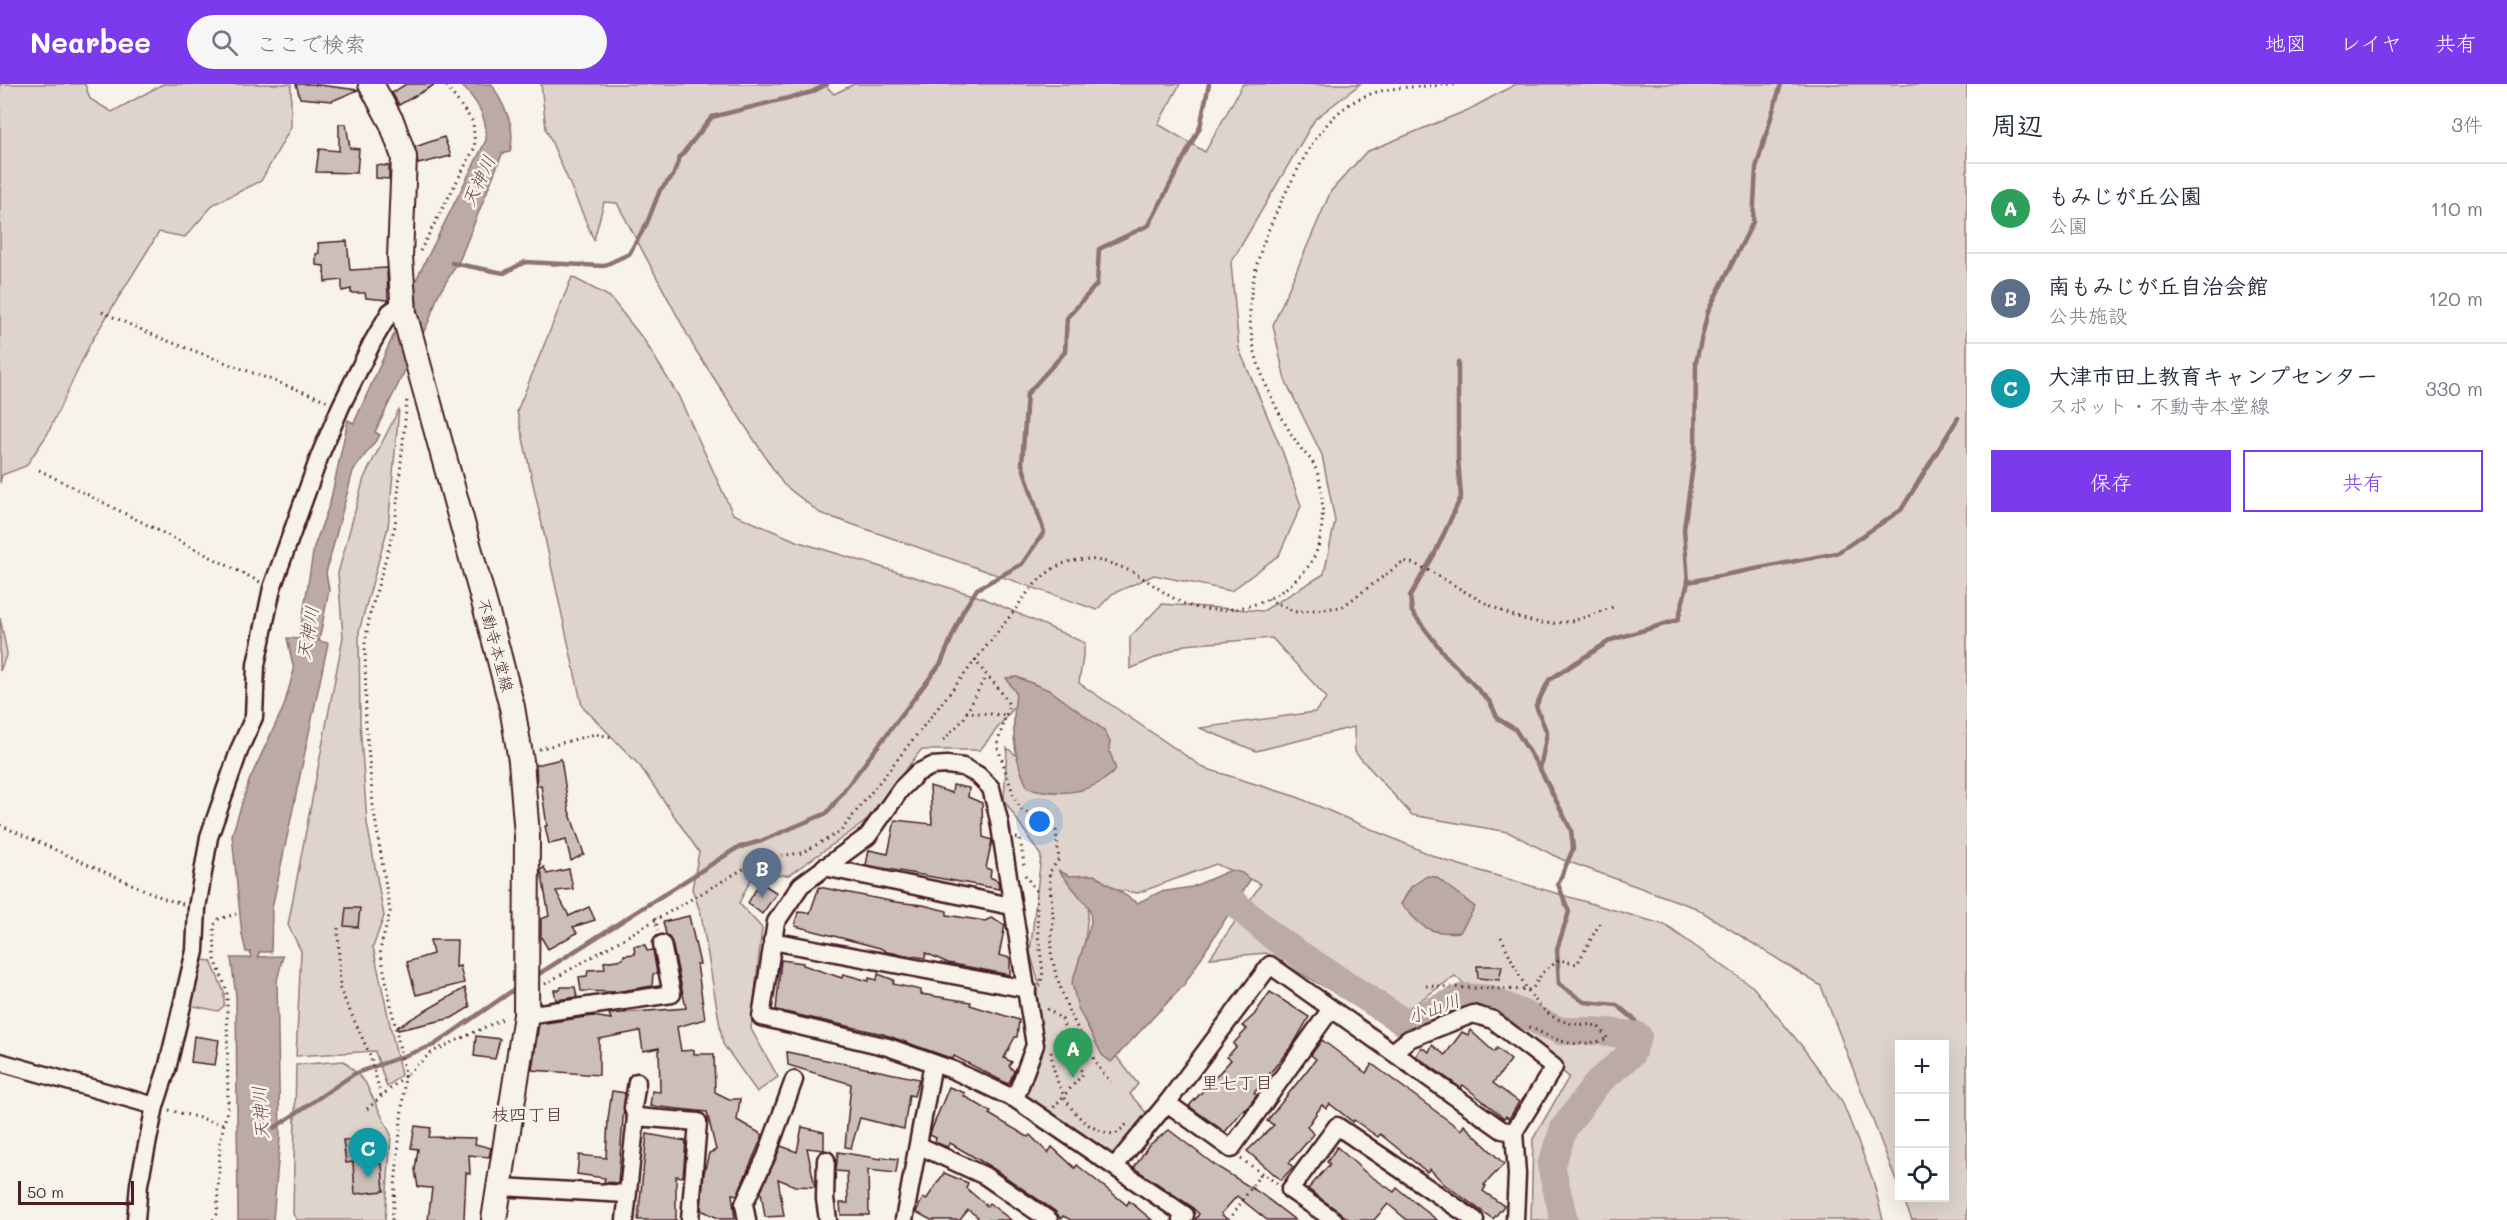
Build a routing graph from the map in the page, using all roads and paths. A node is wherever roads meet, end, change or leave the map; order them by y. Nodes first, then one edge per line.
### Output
1 (371, 84) edge
2 (446, 84) edge
3 (1459, 84) edge
4 (419, 253) dead end
5 (403, 308) junction
6 (102, 312) dead end
7 (420, 367) junction
8 (341, 406) junction
9 (39, 470) dead end
10 (272, 588) junction
11 (1268, 599) junction
12 (1613, 607) dead end
13 (975, 659) junction
14 (986, 677) junction
15 (966, 712) junction
16 (1005, 715) junction
17 (611, 736) dead end
18 (943, 740) dead end
19 (520, 754) junction
20 (0, 825) edge
21 (1002, 837) junction
22 (824, 867) junction
23 (1011, 906) junction
24 (197, 908) junction
25 (236, 914) dead end
26 (1601, 921) dead end
27 (338, 928) dead end
28 (1501, 937) dead end
29 (772, 941) junction
30 (662, 944) dead end
31 (1426, 986) dead end
32 (1034, 990) junction
33 (1528, 990) junction
34 (1046, 999) dead end
35 (526, 1007) junction
36 (1047, 1009) junction
37 (1331, 1009) junction
38 (1048, 1014) dead end
39 (1527, 1025) dead end
40 (1050, 1046) dead end
41 (1393, 1052) junction
42 (0, 1062) edge
43 (933, 1063) junction
44 (405, 1075) junction
45 (794, 1080) dead end
46 (637, 1082) dead end
47 (1111, 1082) dead end
48 (1063, 1095) junction
49 (381, 1096) junction
50 (1015, 1099) junction
51 (1167, 1103) junction
52 (155, 1106) junction
53 (367, 1109) dead end
54 (636, 1117) junction
55 (1044, 1118) junction
56 (223, 1124) junction
57 (1151, 1124) junction
58 (1514, 1132) junction
59 (920, 1146) junction
60 (1231, 1149) junction
61 (826, 1160) dead end
62 (1115, 1166) junction
63 (1262, 1172) junction
64 (499, 1187) junction
65 (1290, 1190) junction
66 (627, 1194) junction
67 (136, 1220) edge
68 (213, 1220) edge
69 (392, 1220) edge
70 (494, 1220) edge
71 (625, 1220) edge
72 (690, 1220) edge
73 (747, 1220) edge
74 (828, 1220) edge
75 (904, 1220) edge
76 (1049, 1220) edge
77 (1181, 1220) edge
78 (1229, 1220) edge
79 (1334, 1220) edge
80 (1475, 1220) edge
81 (1515, 1220) edge

1 - 5 main road, 不動寺本堂線
2 - 4 path
3 - 11 path
5 - 7 main road, 不動寺本堂線
5 - 8 street
6 - 8 path
7 - 19 main road, 不動寺本堂線
7 - 44 path
8 - 10 street
9 - 10 path
10 - 24 street
11 - 12 path
11 - 13 path
13 - 14 path
13 - 35 path
14 - 15 path
14 - 16 path
15 - 16 path
15 - 18 path
16 - 47 path
17 - 19 path
19 - 35 main road, 不動寺本堂線
20 - 24 path
21 - 22 street
21 - 23 street
21 - 32 path
22 - 23 street
22 - 29 street
23 - 32 street
24 - 52 street
25 - 56 path
26 - 33 path
27 - 49 path
28 - 33 path
29 - 32 street
29 - 43 street
30 - 35 street
31 - 33 path
32 - 50 street
33 - 39 path
34 - 36 path
35 - 44 path
35 - 64 main road, 不動寺本堂線
36 - 38 path
36 - 48 path
37 - 41 street
37 - 51 street
37 - 60 street
40 - 48 path
41 - 58 street
41 - 58 street
42 - 52 street
43 - 50 street
43 - 59 street
44 - 49 path
44 - 69 path
45 - 73 street
46 - 54 street
48 - 55 path
48 - 57 path
49 - 53 path
50 - 55 street
51 - 57 street
51 - 60 street
52 - 56 path
52 - 67 street
54 - 66 street
54 - 72 street
55 - 62 street
56 - 68 path
57 - 62 street
58 - 81 street
59 - 75 street
59 - 76 street
60 - 63 path
61 - 74 street
62 - 77 street
63 - 65 path
63 - 78 path
64 - 66 street
64 - 70 main road, 不動寺本堂線
65 - 79 street
65 - 80 street
66 - 71 street

